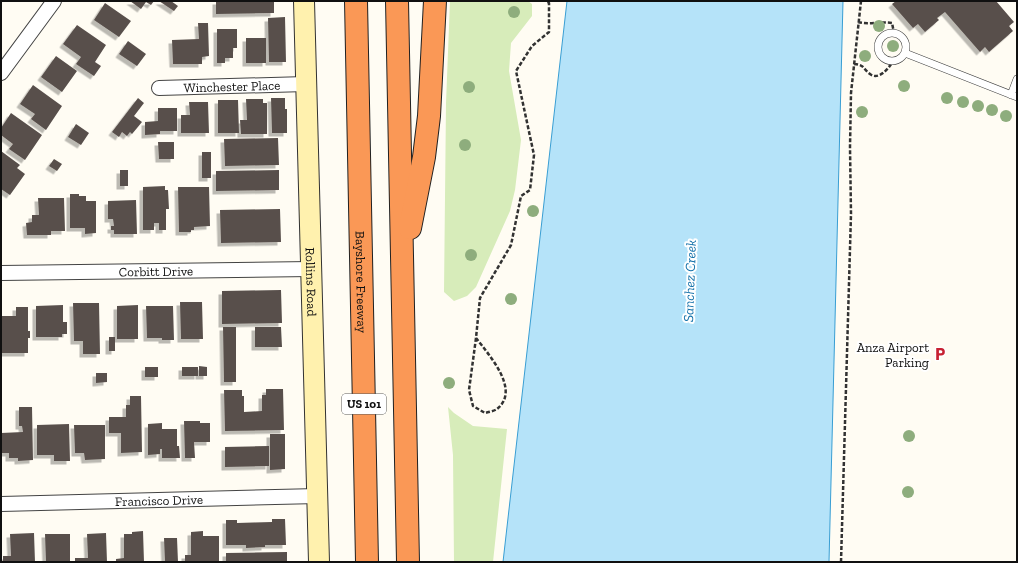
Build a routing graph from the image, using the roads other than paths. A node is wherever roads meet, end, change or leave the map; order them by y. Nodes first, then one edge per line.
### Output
1 (54, 1) edge
2 (304, 1) edge
3 (356, 1) edge
4 (397, 1) edge
5 (435, 1) edge
6 (905, 53) junction
7 (1, 72) edge
8 (1017, 79) edge
9 (306, 84) junction
10 (159, 88) dead end
11 (1014, 96) edge
12 (402, 268) junction
13 (311, 269) junction
14 (1, 273) edge
15 (318, 496) junction
16 (1, 504) edge
17 (319, 562) edge
18 (367, 562) edge
19 (408, 562) edge

1 - 7 street
2 - 9 street, Rollins Road
3 - 18 highway, Bayshore Freeway / US 101
4 - 12 highway, US 101
5 - 12 highway
6 - 6 lane
6 - 11 lane
8 - 11 lane
9 - 10 street, Winchester Place
9 - 13 street, Rollins Road
12 - 19 highway, US 101
13 - 14 street, Corbitt Drive
13 - 15 street, Rollins Road
15 - 16 street, Francisco Drive
15 - 17 street, Rollins Road

